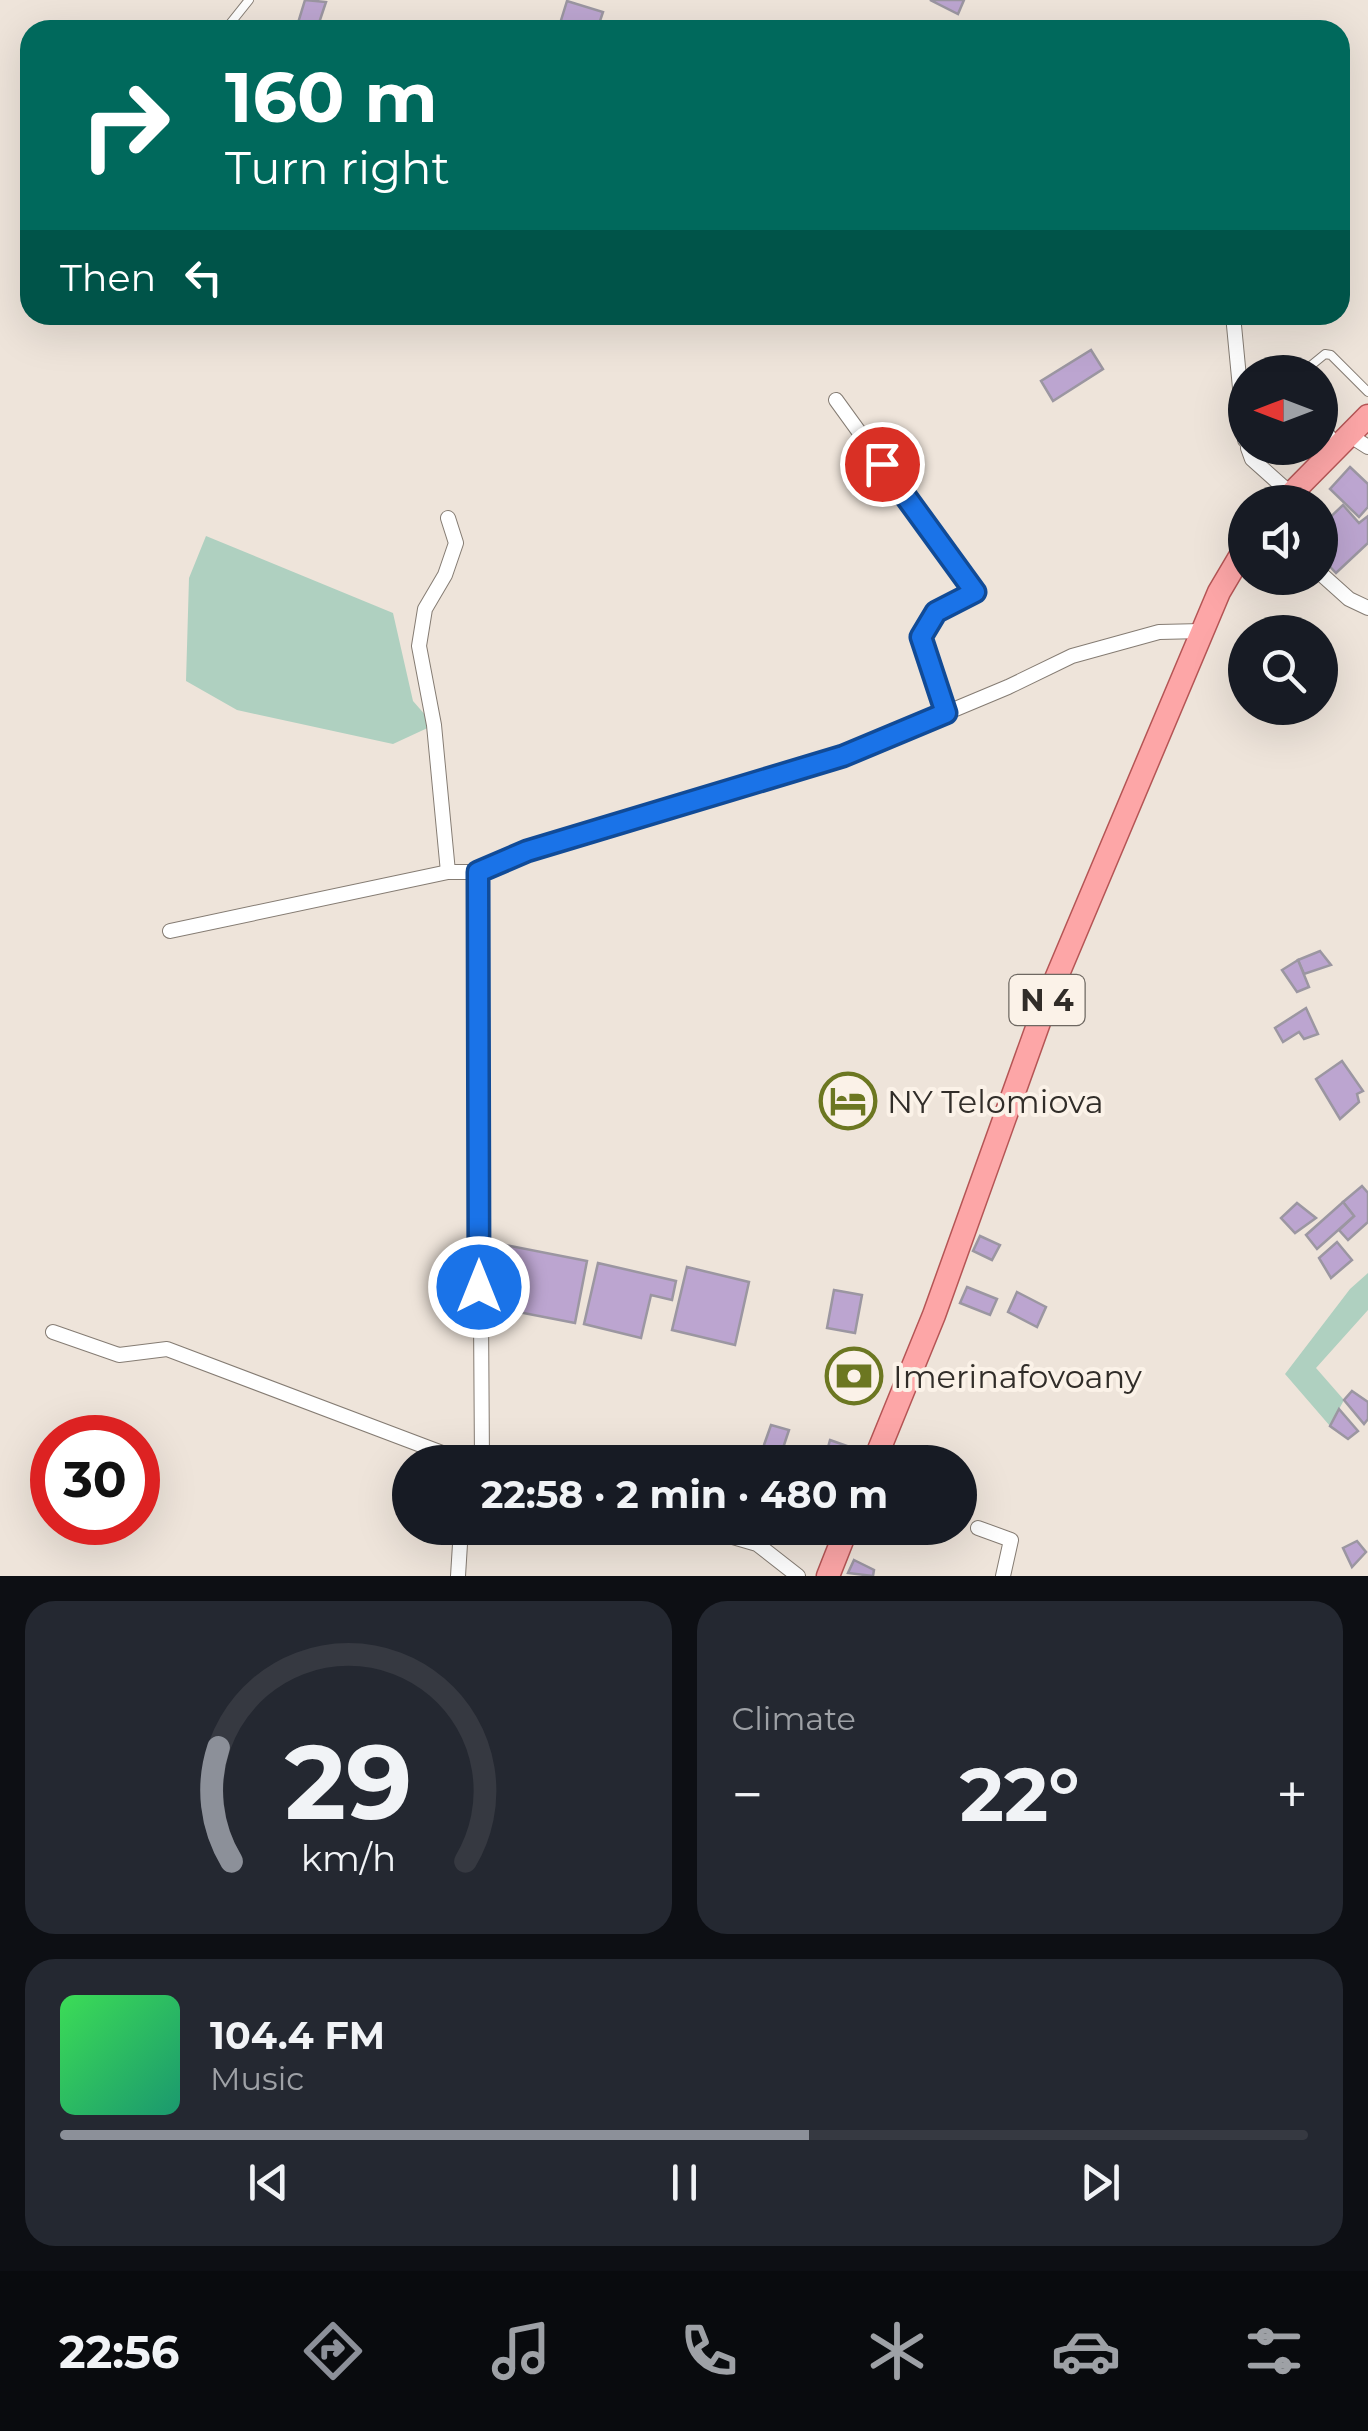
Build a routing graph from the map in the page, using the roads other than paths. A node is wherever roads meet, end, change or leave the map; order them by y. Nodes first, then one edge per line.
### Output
1 (250, 0) edge
2 (233, 20) edge
3 (1234, 325) edge
4 (1237, 355) edge
5 (1338, 362) edge
6 (1368, 392) edge
7 (836, 400) dead end
8 (1368, 416) edge
9 (1352, 442) edge
10 (1258, 465) edge
11 (1276, 485) edge
12 (1302, 485) edge
13 (448, 518) dead end
14 (1228, 577) edge
15 (1338, 589) edge
16 (1368, 608) edge
17 (1202, 631) junction
18 (946, 713) junction
19 (448, 872) junction
20 (478, 872) junction
21 (170, 931) dead end
22 (53, 1332) dead end
23 (421, 1445) edge
24 (482, 1445) edge
25 (881, 1445) edge
26 (978, 1528) dead end
27 (460, 1545) edge
28 (759, 1545) edge
29 (840, 1545) edge
30 (458, 1576) edge
31 (798, 1576) edge
32 (828, 1576) edge
33 (1002, 1576) edge

1 - 2 lane
3 - 4 street
5 - 6 lane
7 - 18 street
8 - 9 main road
9 - 12 main road
10 - 11 street
13 - 19 street
14 - 17 main road, N 4
15 - 16 street
17 - 18 street
17 - 25 main road, N 4
18 - 20 street
19 - 20 street
19 - 21 street
20 - 24 street
22 - 23 street
26 - 33 street
27 - 30 street
28 - 31 street
29 - 32 main road

